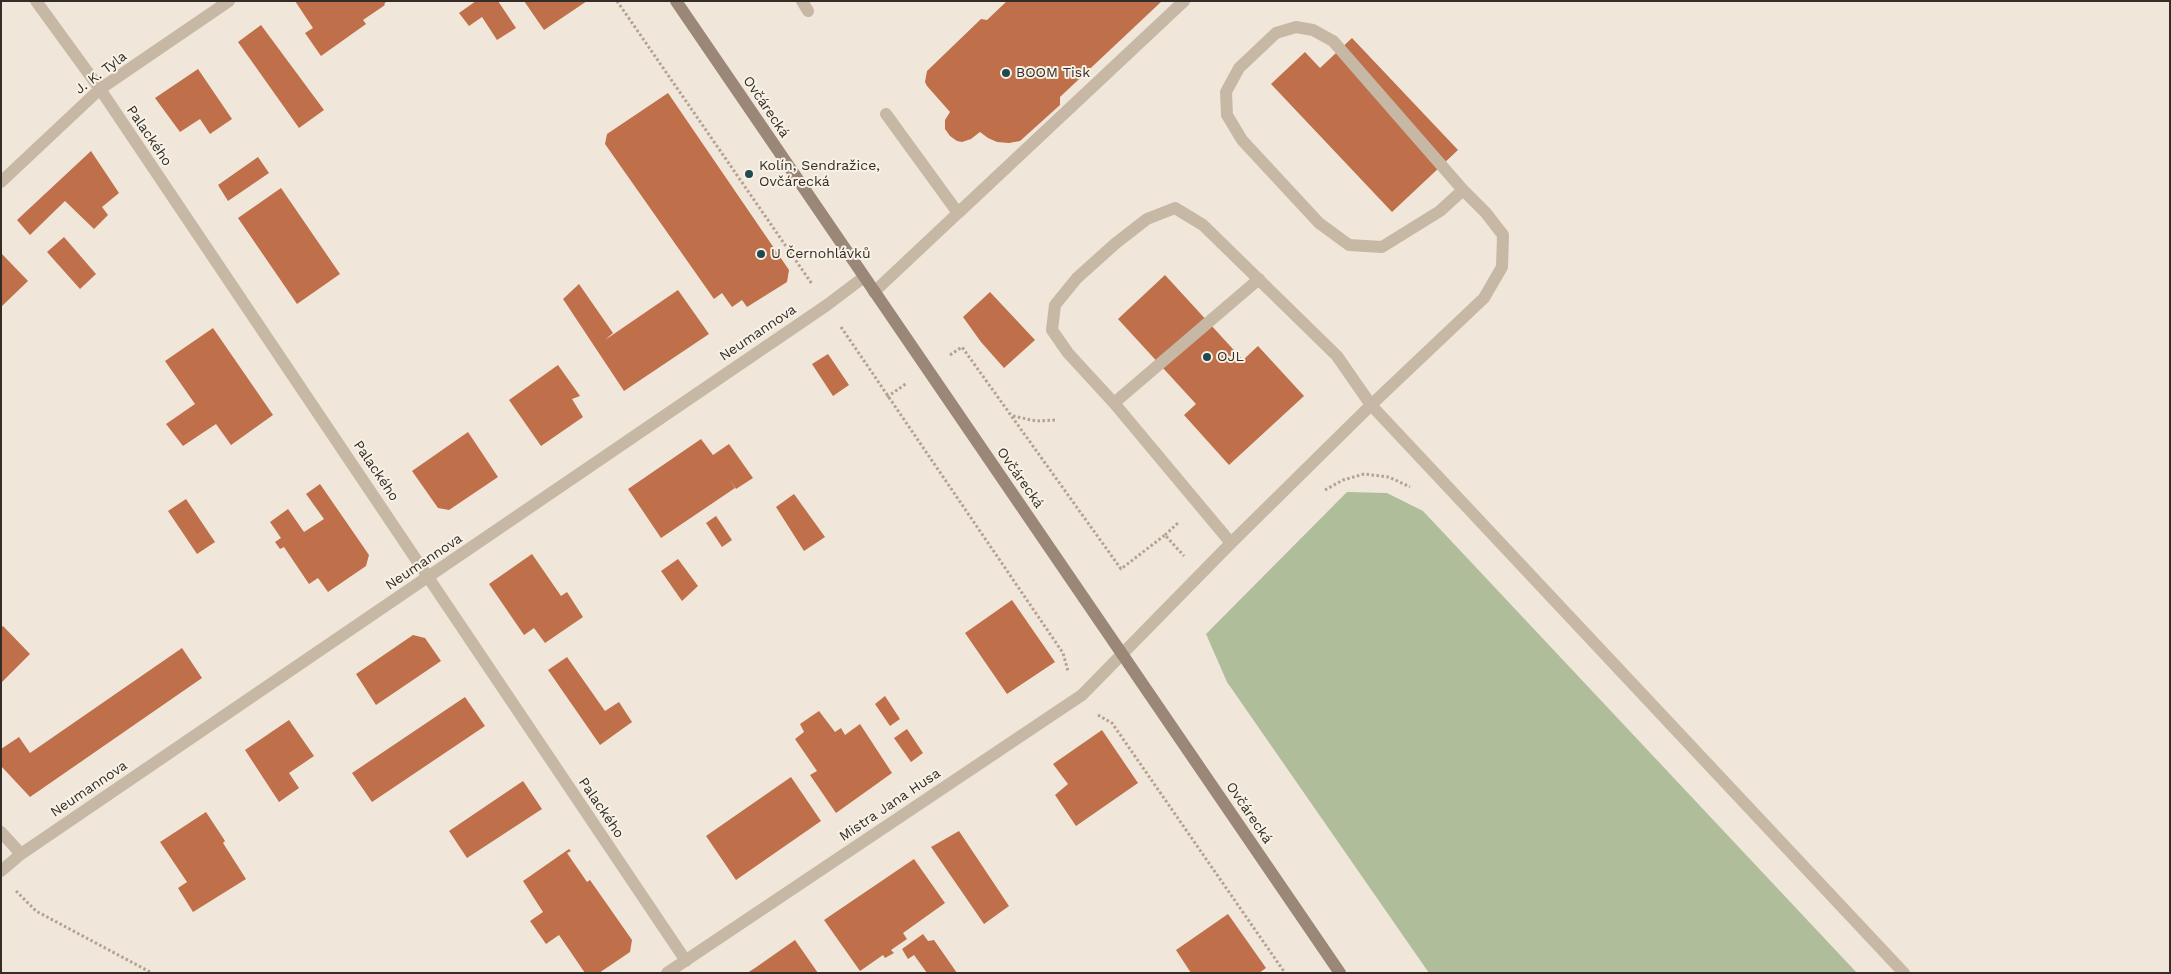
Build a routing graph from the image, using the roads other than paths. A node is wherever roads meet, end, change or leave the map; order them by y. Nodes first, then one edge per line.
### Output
1 (36, 1) edge
2 (229, 1) edge
3 (676, 1) edge
4 (1184, 1) edge
5 (100, 89) junction
6 (886, 114) dead end
7 (1, 182) edge
8 (1463, 190) junction
9 (958, 213) junction
10 (864, 277) junction
11 (1259, 279) junction
12 (874, 292) junction
13 (1114, 403) junction
14 (1371, 405) junction
15 (1231, 543) junction
16 (428, 576) junction
17 (1123, 654) junction
18 (1, 832) edge
19 (21, 854) junction
20 (1, 871) edge
21 (686, 961) junction
22 (667, 973) edge
23 (1340, 973) edge
24 (1904, 973) edge

1 - 5 street, Palackého
2 - 5 street, J. K. Tyla
3 - 10 main road, Ovčárecká
4 - 9 street
5 - 7 street, J. K. Tyla
5 - 16 street, Palackého
6 - 9 street
8 - 8 street, Mistra Jana Husa
8 - 14 street, Mistra Jana Husa
9 - 12 street
10 - 12 main road, Ovčárecká
10 - 16 street, Neumannova
11 - 13 street
11 - 13 street
11 - 14 street
12 - 17 main road, Ovčárecká
13 - 15 street
14 - 15 street, Mistra Jana Husa
14 - 24 street
15 - 17 street, Mistra Jana Husa
16 - 19 street, Neumannova
16 - 21 street, Palackého
17 - 21 street, Mistra Jana Husa
17 - 23 main road, Ovčárecká
18 - 19 street
19 - 20 street, Neumannova
21 - 22 street, Mistra Jana Husa

